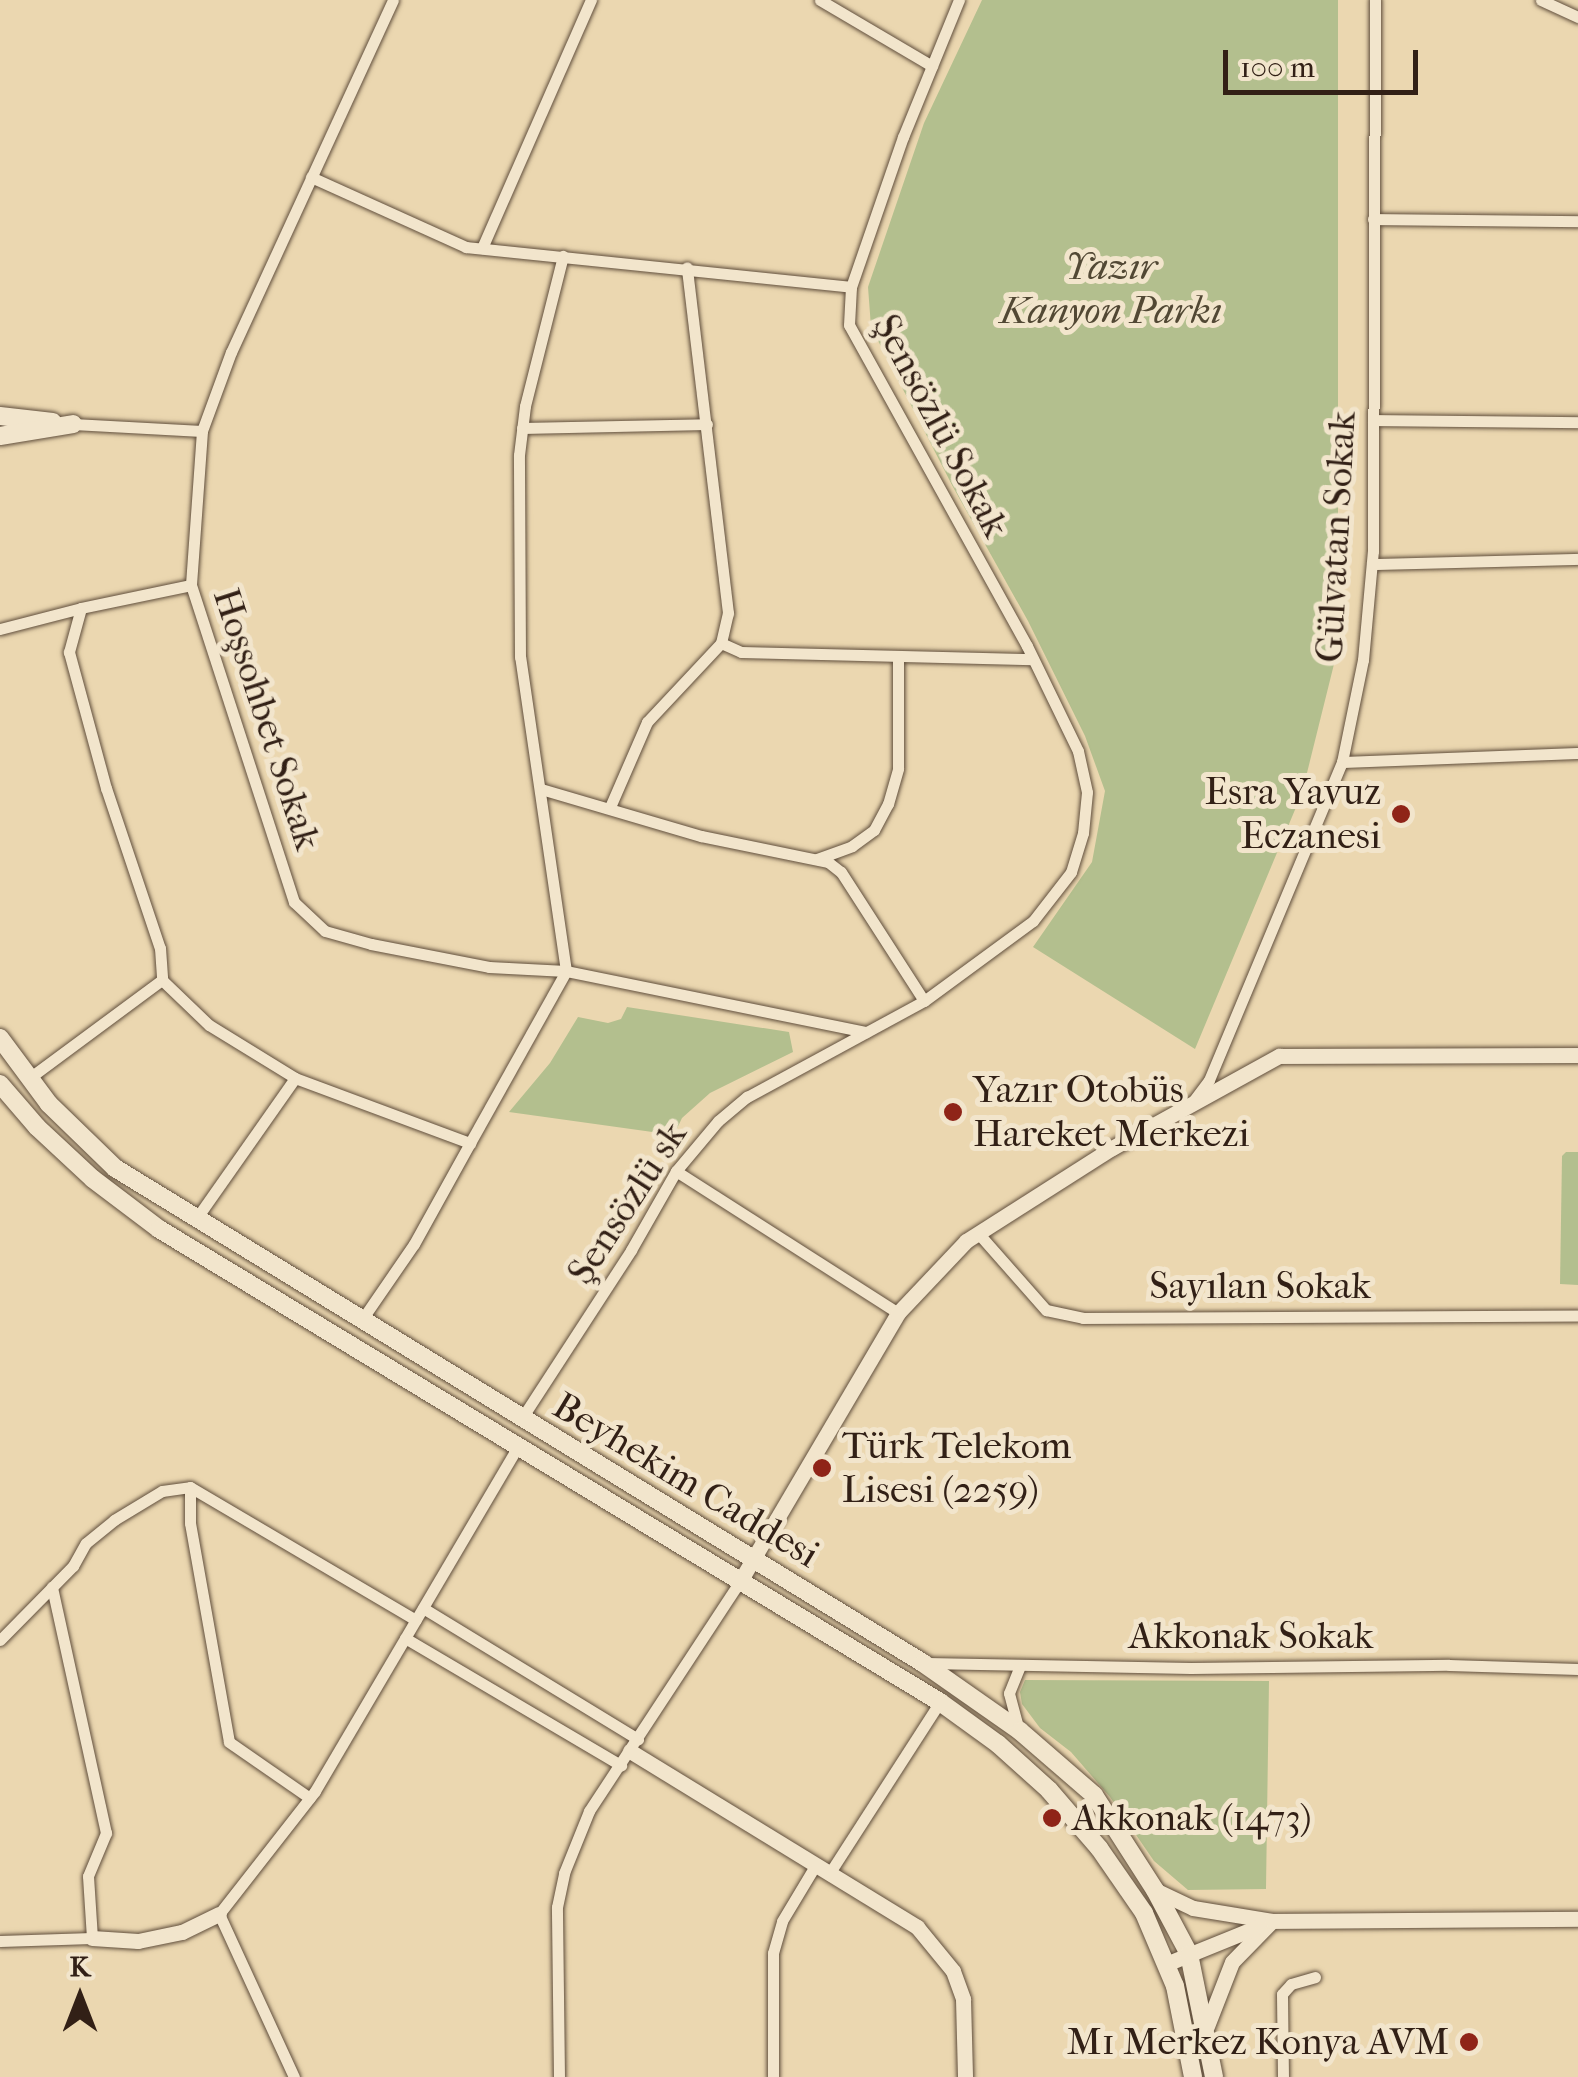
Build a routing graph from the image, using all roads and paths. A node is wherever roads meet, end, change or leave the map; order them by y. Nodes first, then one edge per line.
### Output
1 (393, 0) edge
2 (591, 0) edge
3 (820, 0) edge
4 (959, 0) edge
5 (1374, 0) edge
6 (1540, 0) edge
7 (1578, 17) edge
8 (932, 66) junction
9 (312, 177) junction
10 (1373, 219) junction
11 (1578, 221) edge
12 (482, 248) junction
13 (564, 256) junction
14 (687, 267) junction
15 (851, 287) junction
16 (0, 416) edge
17 (1373, 420) junction
18 (1578, 422) edge
19 (73, 424) junction
20 (707, 424) junction
21 (522, 428) junction
22 (202, 431) junction
23 (0, 436) edge
24 (1578, 559) edge
25 (1372, 564) junction
26 (191, 585) junction
27 (81, 608) junction
28 (0, 629) edge
29 (721, 644) junction
30 (898, 658) junction
31 (1033, 659) junction
32 (1578, 753) edge
33 (1342, 762) junction
34 (541, 788) junction
35 (610, 807) junction
36 (817, 859) junction
37 (1072, 872) joint
38 (566, 971) junction
39 (162, 980) junction
40 (924, 1001) junction
41 (866, 1032) junction
42 (0, 1038) edge
43 (1578, 1055) edge
44 (295, 1078) junction
45 (28, 1079) junction
46 (0, 1084) edge
47 (1192, 1103) junction
48 (470, 1143) junction
49 (676, 1171) junction
50 (196, 1219) junction
51 (978, 1233) junction
52 (898, 1313) junction
53 (1578, 1315) edge
54 (361, 1321) junction
55 (522, 1418) junction
56 (517, 1448) junction
57 (190, 1487) junction
58 (751, 1557) junction
59 (739, 1583) junction
60 (52, 1587) junction
61 (423, 1608) junction
62 (416, 1620) junction
63 (405, 1638) junction
64 (0, 1640) edge
65 (924, 1663) junction
66 (1020, 1666) junction
67 (1578, 1670) edge
68 (940, 1702) junction
69 (1020, 1731) junction
70 (630, 1752) junction
71 (310, 1798) junction
72 (822, 1870) junction
73 (1155, 1890) junction
74 (219, 1914) junction
75 (1578, 1919) edge
76 (1272, 1921) junction
77 (92, 1938) junction
78 (0, 1941) edge
79 (1189, 1954) junction
80 (1166, 1964) junction
81 (1315, 1977) dead end
82 (1207, 2026) junction
83 (294, 2077) edge
84 (559, 2077) edge
85 (773, 2077) edge
86 (966, 2077) edge
87 (1193, 2077) edge
88 (1214, 2077) edge
89 (1283, 2077) edge

1 - 9 street, Hoşsohbet Sokak
2 - 12 street
3 - 8 street
4 - 8 street, Şensözlü Sokak
5 - 10 street, Gülvatan Sokak
6 - 7 street
8 - 15 street, Şensözlü Sokak
9 - 12 street
9 - 22 street, Hoşsohbet Sokak
10 - 11 street
10 - 17 street, Gülvatan Sokak
12 - 13 street
13 - 14 street
13 - 21 street
14 - 15 street
14 - 20 street
15 - 31 street, Şensözlü Sokak
16 - 19 main road
17 - 18 street
17 - 25 street, Gülvatan Sokak
19 - 22 street
19 - 23 main road
20 - 21 street
20 - 29 street
21 - 34 street
22 - 26 street, Hoşsohbet Sokak
24 - 25 street
25 - 33 street, Gülvatan Sokak
26 - 27 street
26 - 38 street, Hoşsohbet Sokak
27 - 28 street
27 - 39 street
29 - 30 street
29 - 35 street
30 - 31 street
30 - 36 street
31 - 37 street, Şensözlü Sokak
32 - 33 street
33 - 47 street, Gülvatan Sokak
34 - 35 street
34 - 38 street
35 - 36 street
36 - 40 street
37 - 40 street, Şensözlü sk
38 - 41 street, Hoşsohbet Sokak
38 - 48 street
39 - 44 street
39 - 45 street
40 - 41 street, Şensözlü sk
41 - 49 street, Şensözlü sk
42 - 45 main road, Beyhekim Caddesi
43 - 47 street
44 - 48 street
44 - 50 street
45 - 50 main road, Beyhekim Caddesi
46 - 56 main road, Beyhekim Caddesi
47 - 51 street
48 - 54 street
49 - 52 street
49 - 55 street, Şensözlü sk
50 - 54 main road, Beyhekim Caddesi
51 - 52 street
51 - 53 street, Sayılan Sokak
52 - 58 street
54 - 55 main road, Beyhekim Caddesi
55 - 58 main road, Beyhekim Caddesi
56 - 59 main road, Beyhekim Caddesi
56 - 61 street
57 - 60 street
57 - 62 street
57 - 71 street
58 - 59 street
58 - 65 main road, Beyhekim Caddesi
59 - 68 main road, Beyhekim Caddesi
59 - 70 street
60 - 64 street
60 - 77 street
61 - 62 street
61 - 70 street
62 - 63 street
63 - 70 street
63 - 71 street
65 - 66 street, Akkonak Sokak
65 - 69 main road, Beyhekim Caddesi
66 - 67 street, Akkonak Sokak
66 - 69 street
68 - 72 street
68 - 80 main road, Beyhekim Caddesi
69 - 73 main road, Beyhekim Caddesi
70 - 72 street
70 - 84 street
71 - 74 street
72 - 85 street
72 - 86 street
73 - 76 street
73 - 79 main road, Beyhekim Caddesi
74 - 77 street
74 - 83 street
75 - 76 street
76 - 79 street
76 - 82 street
77 - 78 street
79 - 80 street
79 - 82 main road, Beyhekim Caddesi
80 - 87 main road, Beyhekim Caddesi
81 - 89 street
82 - 88 main road, Beyhekim Caddesi

